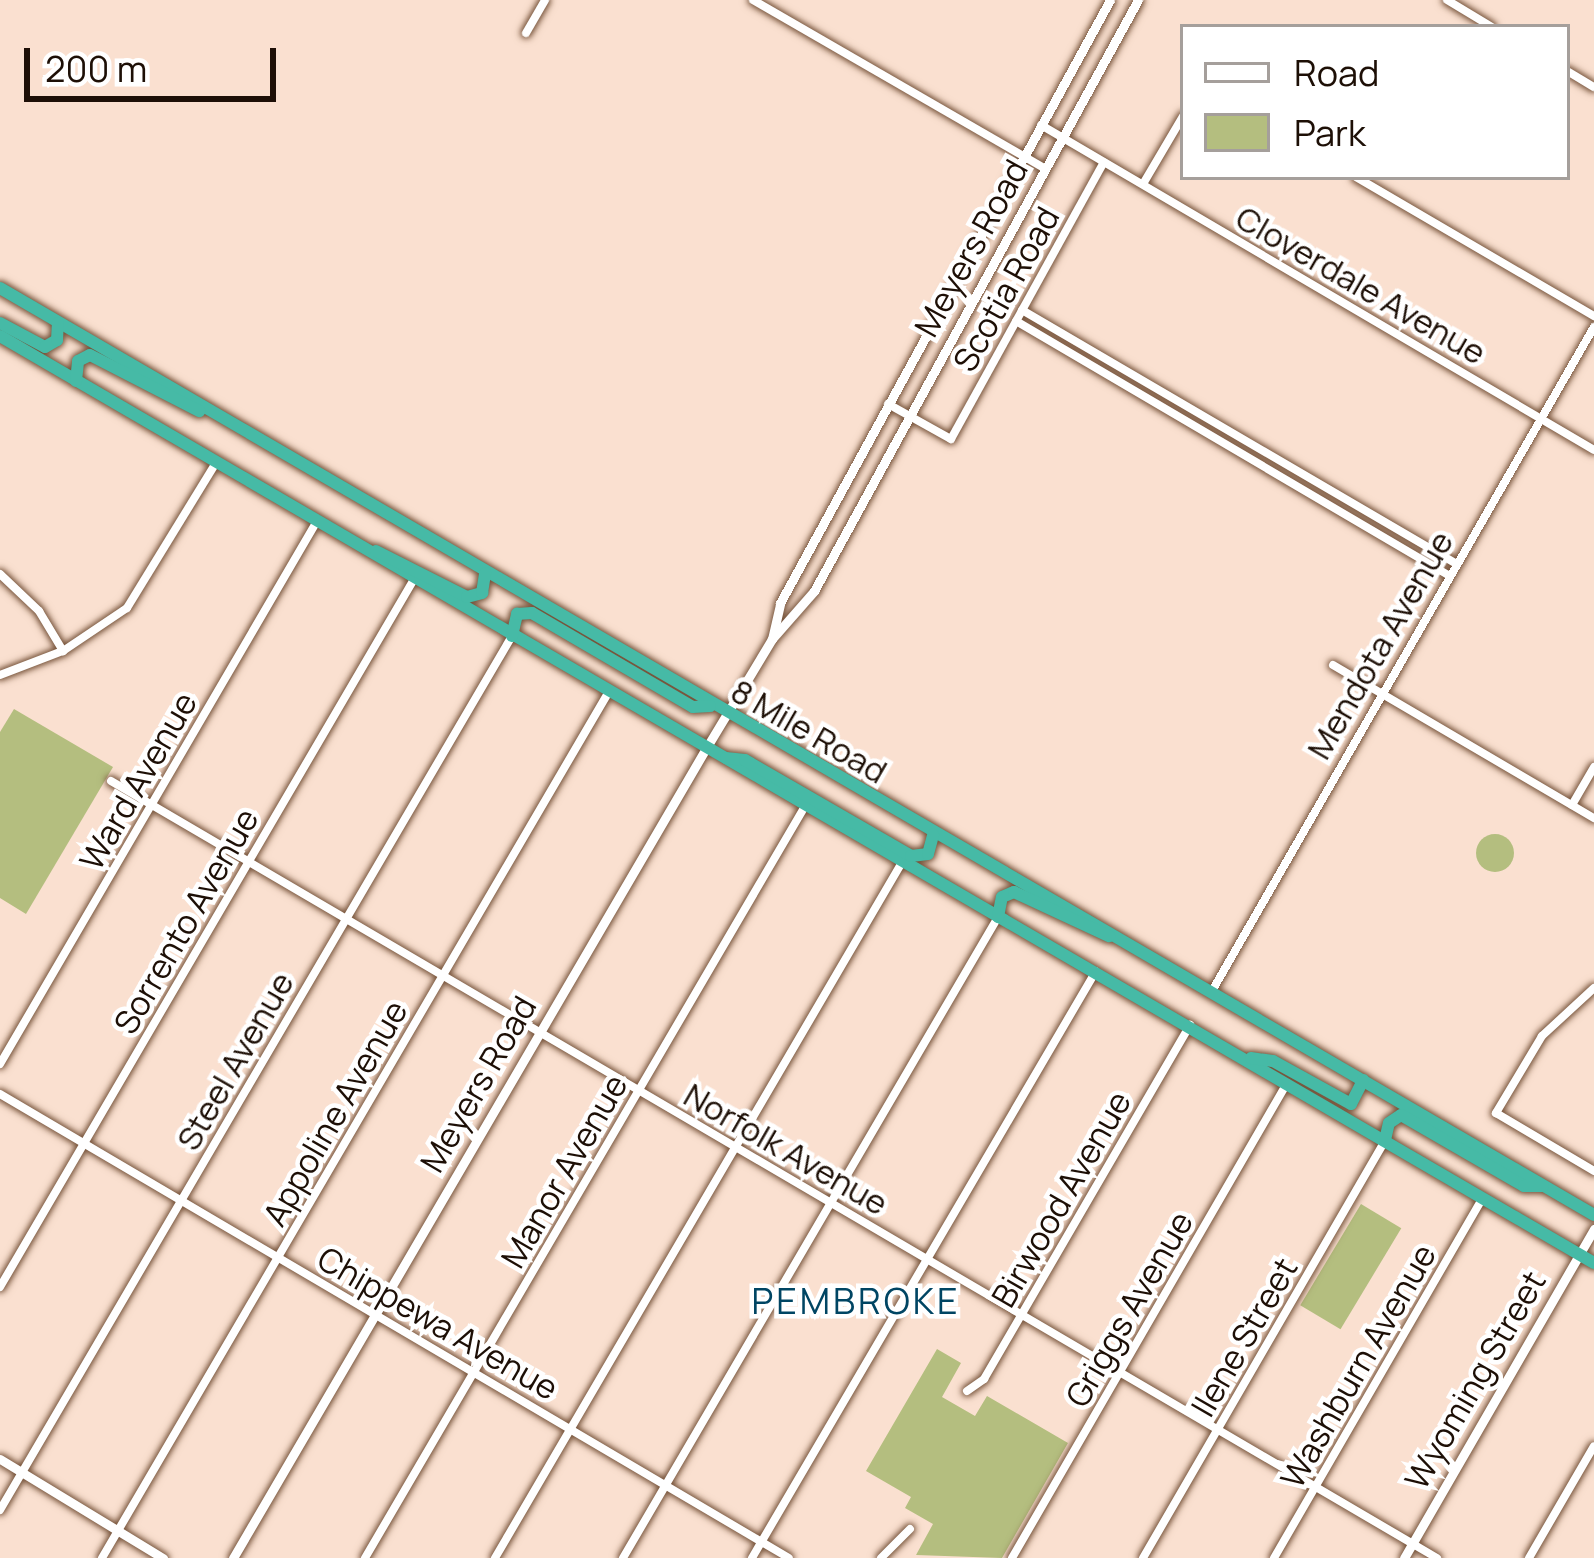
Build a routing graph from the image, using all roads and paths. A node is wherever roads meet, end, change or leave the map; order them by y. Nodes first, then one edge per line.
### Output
1 (545, 0) edge
2 (753, 0) edge
3 (1109, 0) edge
4 (1138, 0) edge
5 (1447, 0) edge
6 (1466, 5) edge
7 (526, 33) dead end
8 (1180, 121) edge
9 (1041, 125) junction
10 (1063, 137) junction
11 (1024, 157) junction
12 (1103, 162) junction
13 (1046, 169) junction
14 (1361, 180) edge
15 (1143, 184) junction
16 (0, 288) edge
17 (1022, 310) junction
18 (1594, 316) edge
19 (1016, 321) junction
20 (58, 322) junction
21 (0, 323) edge
22 (1594, 327) edge
23 (0, 336) edge
24 (1097, 354) junction
25 (1091, 365) junction
26 (76, 381) junction
27 (887, 404) junction
28 (218, 416) junction
29 (910, 416) junction
30 (1541, 418) junction
31 (1228, 430) junction
32 (1222, 441) junction
33 (1594, 449) edge
34 (216, 463) junction
35 (1297, 470) junction
36 (1290, 482) junction
37 (1366, 511) junction
38 (316, 521) junction
39 (1360, 522) junction
40 (363, 549) junction
41 (1455, 563) junction
42 (485, 573) junction
43 (0, 574) edge
44 (1448, 574) junction
45 (414, 579) junction
46 (512, 636) junction
47 (772, 639) junction
48 (63, 651) junction
49 (1333, 664) dead end
50 (0, 675) edge
51 (1378, 691) junction
52 (608, 693) junction
53 (711, 706) junction
54 (727, 715) junction
55 (705, 749) junction
56 (719, 758) junction
57 (1594, 767) edge
58 (111, 781) dead end
59 (152, 805) junction
60 (1572, 805) junction
61 (805, 808) junction
62 (1594, 818) edge
63 (933, 835) junction
64 (249, 861) junction
65 (901, 864) junction
66 (998, 917) junction
67 (346, 919) junction
68 (1122, 939) junction
69 (1096, 971) junction
70 (443, 975) junction
71 (1594, 988) edge
72 (1212, 991) junction
73 (1190, 1025) junction
74 (540, 1032) junction
75 (1244, 1057) junction
76 (0, 1064) edge
77 (1363, 1080) junction
78 (1287, 1083) junction
79 (639, 1090) junction
80 (0, 1094) edge
81 (1385, 1140) junction
82 (84, 1144) junction
83 (735, 1147) junction
84 (1594, 1171) edge
85 (1543, 1186) junction
86 (1483, 1198) junction
87 (181, 1200) junction
88 (832, 1203) junction
89 (1594, 1215) edge
90 (1594, 1229) edge
91 (1579, 1254) junction
92 (278, 1257) junction
93 (927, 1260) junction
94 (1594, 1262) edge
95 (0, 1287) edge
96 (375, 1314) junction
97 (1021, 1316) junction
98 (474, 1372) junction
99 (1120, 1372) junction
100 (967, 1391) dead end
101 (570, 1428) junction
102 (1217, 1430) junction
103 (1594, 1446) edge
104 (0, 1459) edge
105 (22, 1472) junction
106 (666, 1486) junction
107 (1316, 1486) junction
108 (0, 1510) edge
109 (910, 1529) dead end
110 (118, 1531) junction
111 (762, 1542) junction
112 (1412, 1544) junction
113 (102, 1558) edge
114 (163, 1558) edge
115 (233, 1558) edge
116 (365, 1558) edge
117 (494, 1558) edge
118 (623, 1558) edge
119 (752, 1558) edge
120 (789, 1558) edge
121 (880, 1558) edge
122 (1012, 1558) edge
123 (1143, 1558) edge
124 (1274, 1558) edge
125 (1403, 1558) edge
126 (1437, 1558) edge
127 (1529, 1558) edge

1 - 7 street
2 - 11 street
3 - 9 street, Meyers Road
4 - 10 street, Meyers Road
5 - 6 street
8 - 15 street
9 - 10 street, Cloverdale Avenue
9 - 11 street, Meyers Road
10 - 12 street, Cloverdale Avenue
10 - 13 street, Meyers Road
11 - 13 street
11 - 27 street, Meyers Road
12 - 15 street, Cloverdale Avenue
12 - 17 street, Scotia Road
13 - 29 street, Meyers Road
14 - 18 street
15 - 30 street, Cloverdale Avenue
16 - 20 highway, 8 Mile Road
17 - 19 street, Scotia Road
17 - 24 street
19 - 25 street
19 - 29 street, Scotia Road
20 - 21 highway
20 - 28 highway, 8 Mile Road
22 - 30 street, Mendota Avenue
23 - 26 highway, 8 Mile Road
24 - 25 street
24 - 31 street
25 - 32 street
26 - 28 highway
26 - 34 highway, 8 Mile Road
27 - 29 street
27 - 47 street, Meyers Road
28 - 42 highway, 8 Mile Road
29 - 47 street, Meyers Road
30 - 33 street, Cloverdale Avenue
30 - 41 street, Mendota Avenue
31 - 32 street
31 - 35 street
32 - 36 street
34 - 38 highway, 8 Mile Road
34 - 48 street
35 - 36 street
35 - 37 street
36 - 39 street
37 - 39 street
37 - 41 street
38 - 40 highway, 8 Mile Road
38 - 59 street, Ward Avenue
39 - 44 street
40 - 42 highway
40 - 45 highway, 8 Mile Road
41 - 44 street, Mendota Avenue
42 - 53 highway, 8 Mile Road
43 - 48 street
44 - 51 street, Mendota Avenue
45 - 46 highway, 8 Mile Road
45 - 64 street, Sorrento Avenue
46 - 52 highway, 8 Mile Road
46 - 53 highway
46 - 67 street, Steel Avenue
47 - 54 street, Meyers Road
48 - 50 street
49 - 51 street
51 - 60 street
51 - 72 street, Mendota Avenue
52 - 55 highway, 8 Mile Road
52 - 70 street, Appoline Avenue
53 - 54 highway, 8 Mile Road
54 - 55 street, Meyers Road
54 - 63 highway, 8 Mile Road
55 - 56 highway, 8 Mile Road
55 - 74 street, Meyers Road
56 - 61 highway, 8 Mile Road
56 - 63 highway
57 - 60 street
58 - 59 street, Norfolk Avenue
59 - 64 street, Norfolk Avenue
59 - 76 street, Ward Avenue
60 - 62 street
61 - 65 highway, 8 Mile Road
61 - 79 street, Manor Avenue
63 - 68 highway, 8 Mile Road
64 - 67 street, Norfolk Avenue
64 - 82 street, Sorrento Avenue
65 - 66 highway, 8 Mile Road
65 - 83 street
66 - 68 highway
66 - 69 highway, 8 Mile Road
66 - 88 street
67 - 70 street, Norfolk Avenue
67 - 87 street, Steel Avenue
68 - 72 highway, 8 Mile Road
69 - 73 highway, 8 Mile Road
69 - 93 street
70 - 74 street, Norfolk Avenue
70 - 92 street, Appoline Avenue
71 - 84 street
72 - 77 highway, 8 Mile Road
73 - 75 highway, 8 Mile Road
73 - 97 street, Birwood Avenue
74 - 79 street, Norfolk Avenue
74 - 96 street, Meyers Road
75 - 77 highway
75 - 78 highway, 8 Mile Road
77 - 85 highway, 8 Mile Road
78 - 81 highway, 8 Mile Road
78 - 99 street, Griggs Avenue
79 - 83 street, Norfolk Avenue
79 - 98 street, Manor Avenue
80 - 82 street, Chippewa Avenue
81 - 85 highway
81 - 86 highway, 8 Mile Road
81 - 102 street, Ilene Street
82 - 87 street, Chippewa Avenue
82 - 95 street, Sorrento Avenue
83 - 88 street, Norfolk Avenue
83 - 101 street
85 - 89 highway, 8 Mile Road
86 - 91 highway, 8 Mile Road
86 - 107 street, Washburn Avenue
87 - 92 street, Chippewa Avenue
87 - 105 street, Steel Avenue
88 - 93 street, Norfolk Avenue
88 - 106 street
90 - 91 street, Wyoming Street
91 - 94 highway, 8 Mile Road
91 - 112 street, Wyoming Street
92 - 96 street, Chippewa Avenue
92 - 110 street, Appoline Avenue
93 - 97 street, Norfolk Avenue
93 - 111 street
96 - 98 street, Chippewa Avenue
96 - 115 street, Meyers Road
97 - 99 street, Norfolk Avenue
97 - 100 street, Birwood Avenue
98 - 101 street, Chippewa Avenue
98 - 116 street, Manor Avenue
99 - 102 street, Norfolk Avenue
99 - 122 street, Griggs Avenue
101 - 106 street, Chippewa Avenue
101 - 117 street
102 - 107 street, Norfolk Avenue
102 - 123 street, Ilene Street
103 - 127 street
104 - 105 street
105 - 108 street, Steel Avenue
105 - 110 street
106 - 111 street, Chippewa Avenue
106 - 118 street
107 - 112 street, Norfolk Avenue
107 - 124 street, Washburn Avenue
109 - 121 street
110 - 113 street, Appoline Avenue
110 - 114 street
111 - 119 street
111 - 120 street, Chippewa Avenue
112 - 125 street, Wyoming Street
112 - 126 street, Norfolk Avenue

